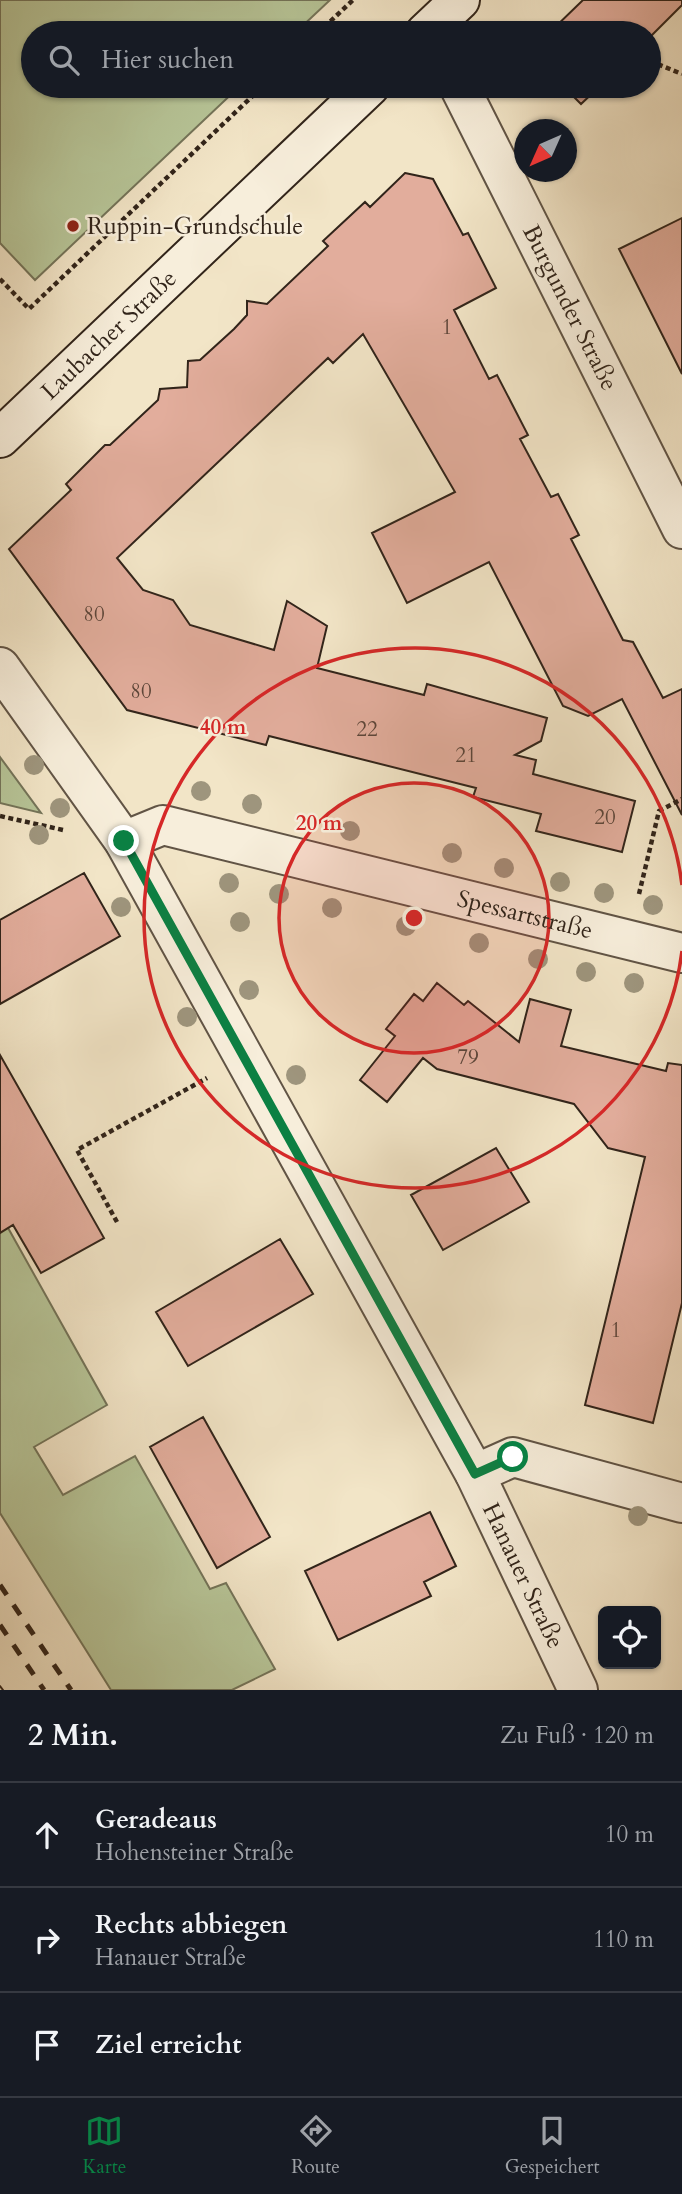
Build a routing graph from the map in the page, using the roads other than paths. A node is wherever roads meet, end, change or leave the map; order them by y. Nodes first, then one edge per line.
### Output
1 (460, 0) edge
2 (438, 21) edge
3 (357, 98) edge
4 (466, 98) edge
5 (0, 438) edge
6 (682, 529) edge
7 (0, 667) edge
8 (124, 841) junction
9 (682, 953) edge
10 (475, 1474) junction
11 (682, 1503) edge
12 (578, 1690) edge

1 - 2 street
3 - 5 street, Laubacher Straße
4 - 6 street, Burgunder Straße
7 - 8 street, Hanauer Straße
8 - 9 street, Spessartstraße
8 - 10 street, Hanauer Straße
10 - 11 street
10 - 12 street, Hanauer Straße

